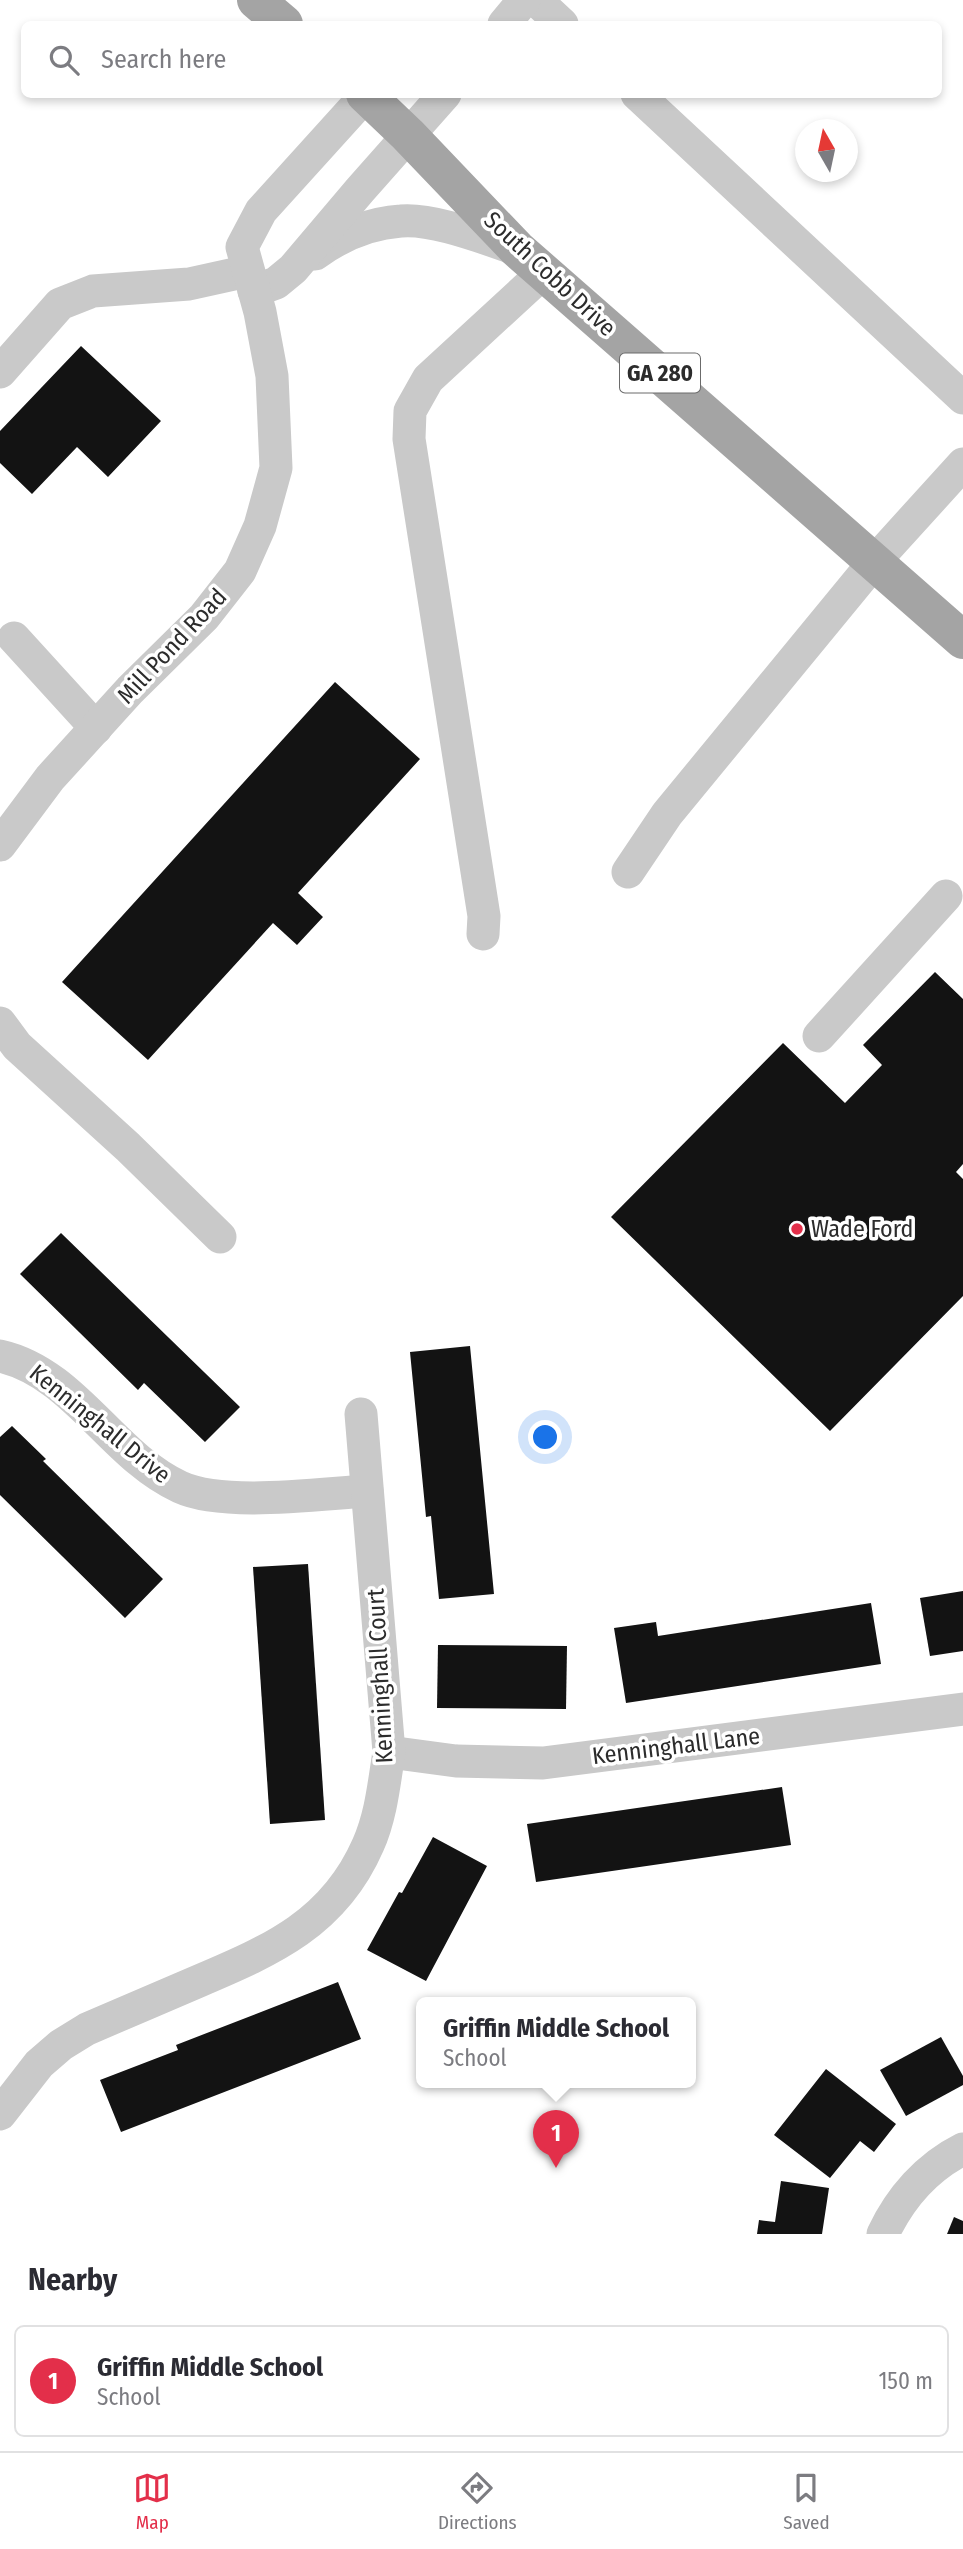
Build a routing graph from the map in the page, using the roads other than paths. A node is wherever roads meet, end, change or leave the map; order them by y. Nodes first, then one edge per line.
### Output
1 (256, 0) edge
2 (524, 0) edge
3 (536, 0) edge
4 (280, 21) edge
5 (506, 21) edge
6 (559, 21) edge
7 (362, 98) edge
8 (368, 98) edge
9 (442, 98) edge
10 (641, 98) edge
11 (408, 135) junction
12 (531, 260) junction
13 (293, 269) junction
14 (251, 281) junction
15 (0, 373) edge
16 (963, 398) edge
17 (963, 464) edge
18 (875, 561) junction
19 (14, 638) dead end
20 (963, 640) edge
21 (96, 727) junction
22 (0, 845) edge
23 (628, 872) dead end
24 (946, 896) dead end
25 (483, 934) dead end
26 (0, 1023) edge
27 (819, 1036) dead end
28 (220, 1237) dead end
29 (0, 1356) edge
30 (361, 1414) dead end
31 (367, 1491) junction
32 (963, 1709) edge
33 (389, 1752) junction
34 (0, 2114) edge
35 (963, 2149) edge
36 (883, 2234) edge

1 - 4 main road
2 - 5 street
3 - 6 street
7 - 14 street, Mill Pond Road
8 - 11 main road, South Cobb Drive / GA 280
9 - 11 street
10 - 16 street
11 - 12 main road, South Cobb Drive / GA 280
11 - 13 street
12 - 13 street
12 - 18 main road, South Cobb Drive / GA 280
12 - 25 street
13 - 14 street
14 - 15 street
14 - 21 street, Mill Pond Road
17 - 18 street
18 - 20 main road, South Cobb Drive / GA 280
18 - 23 street
19 - 21 street
21 - 22 street, Mill Pond Road
24 - 27 street
26 - 28 street
29 - 31 street, Kenninghall Drive
30 - 31 street, Kenninghall Court
31 - 33 street, Kenninghall Court
32 - 33 street, Kenninghall Lane
33 - 34 street, Kenninghall Court
35 - 36 street

